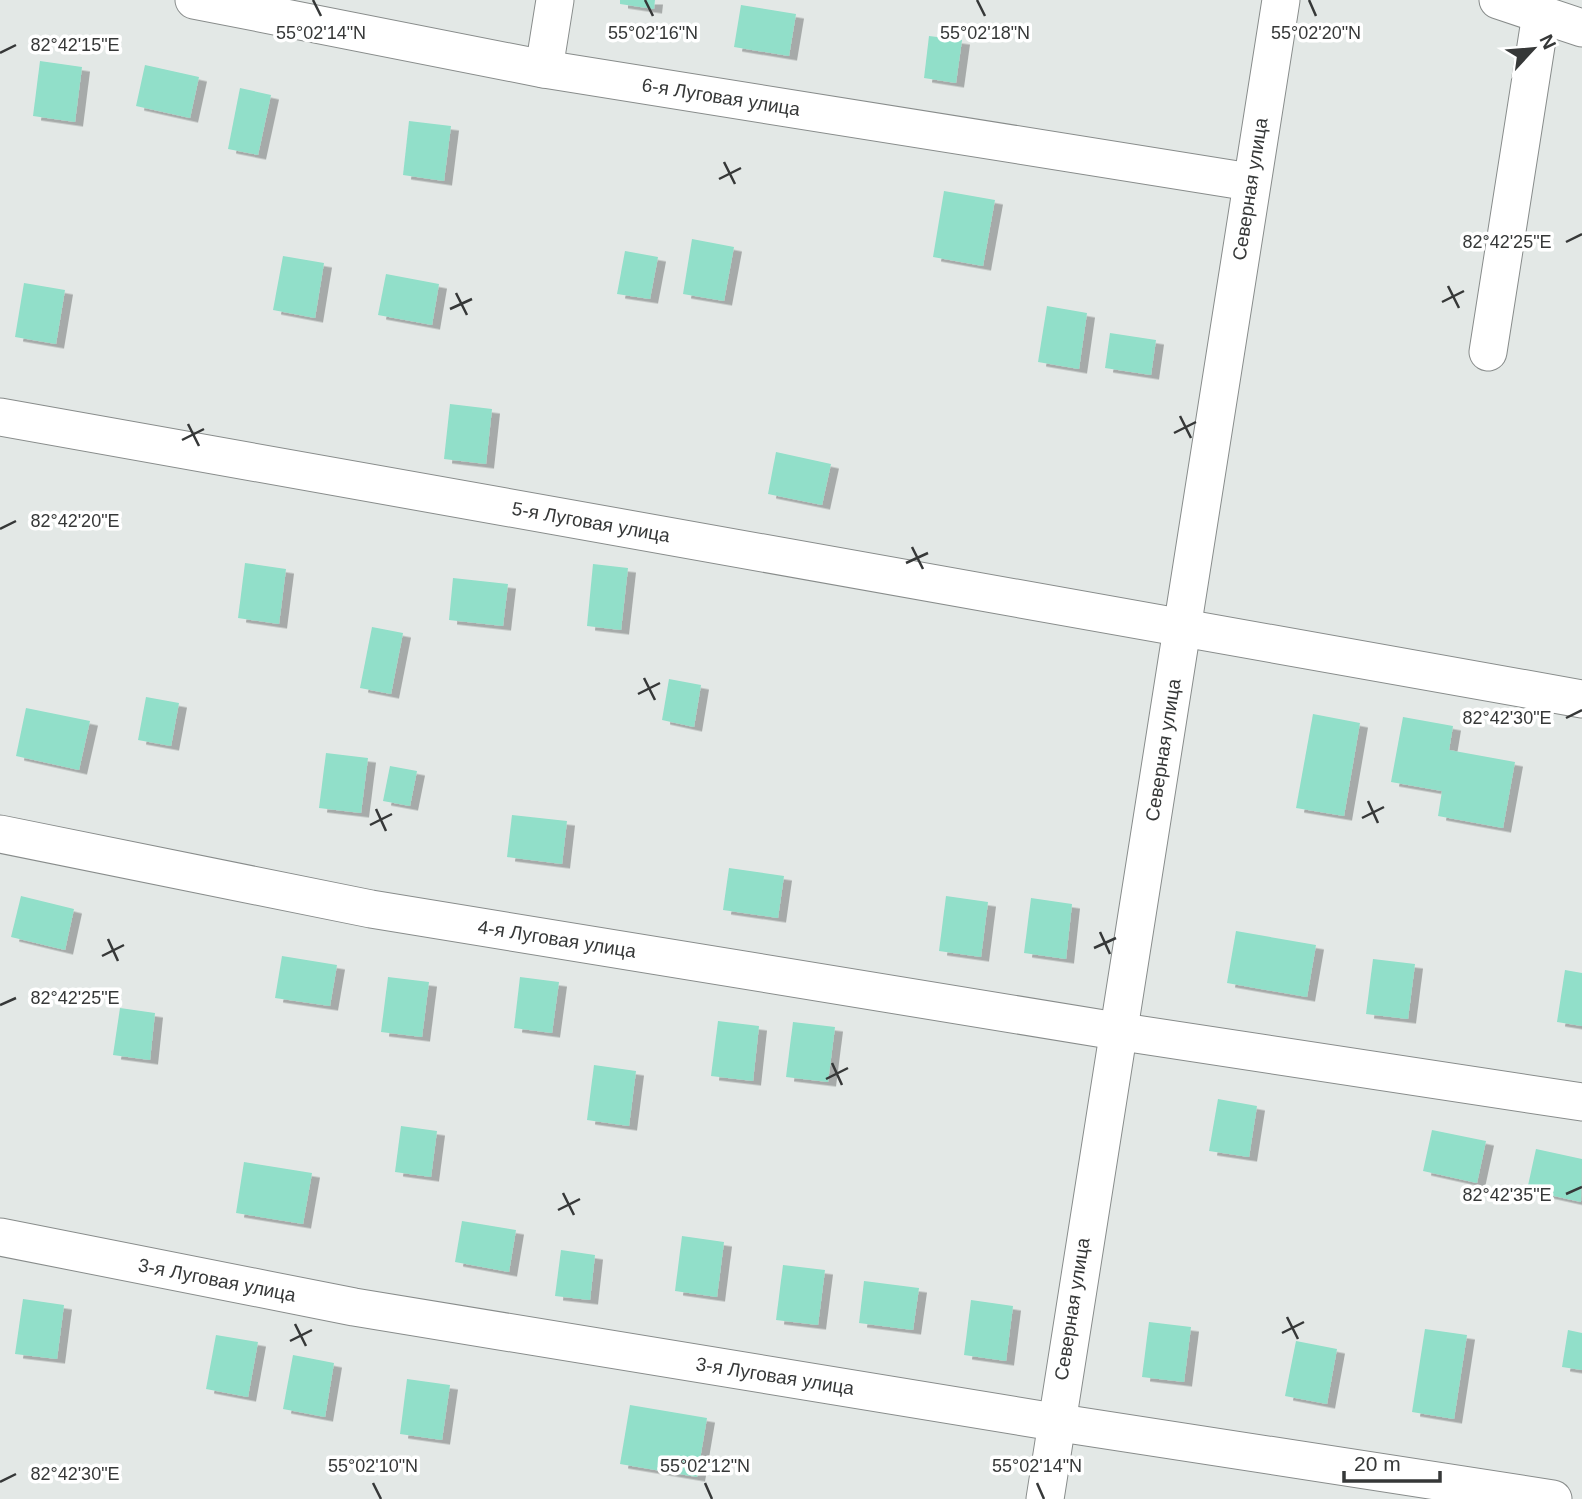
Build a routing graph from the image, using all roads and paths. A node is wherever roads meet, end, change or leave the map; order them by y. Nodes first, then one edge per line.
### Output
1 (194, 0) edge
2 (555, 0) edge
3 (1280, 0) edge
4 (1498, 0) edge
5 (1541, 14) junction
6 (1582, 28) edge
7 (544, 69) junction
8 (1250, 182) junction
9 (1488, 352) dead end
10 (0, 417) edge
11 (1183, 627) junction
12 (1582, 699) edge
13 (0, 834) edge
14 (1116, 1031) junction
15 (1582, 1102) edge
16 (0, 1237) edge
17 (1054, 1422) junction
18 (1045, 1499) edge
19 (1553, 1499) edge

1 - 7 street, 6-я Луговая улица
2 - 7 street
3 - 8 street, Северная улица
4 - 5 street
5 - 6 street
5 - 9 street
7 - 8 street, 6-я Луговая улица
8 - 11 street, Северная улица
10 - 11 street, 5-я Луговая улица
11 - 12 street, 5-я Луговая улица
11 - 14 street, Северная улица
13 - 14 street, 4-я Луговая улица
14 - 15 street, 4-я Луговая улица
14 - 17 street, Северная улица
16 - 17 street, 3-я Луговая улица
17 - 18 street, Северная улица
17 - 19 street, 3-я Луговая улица

